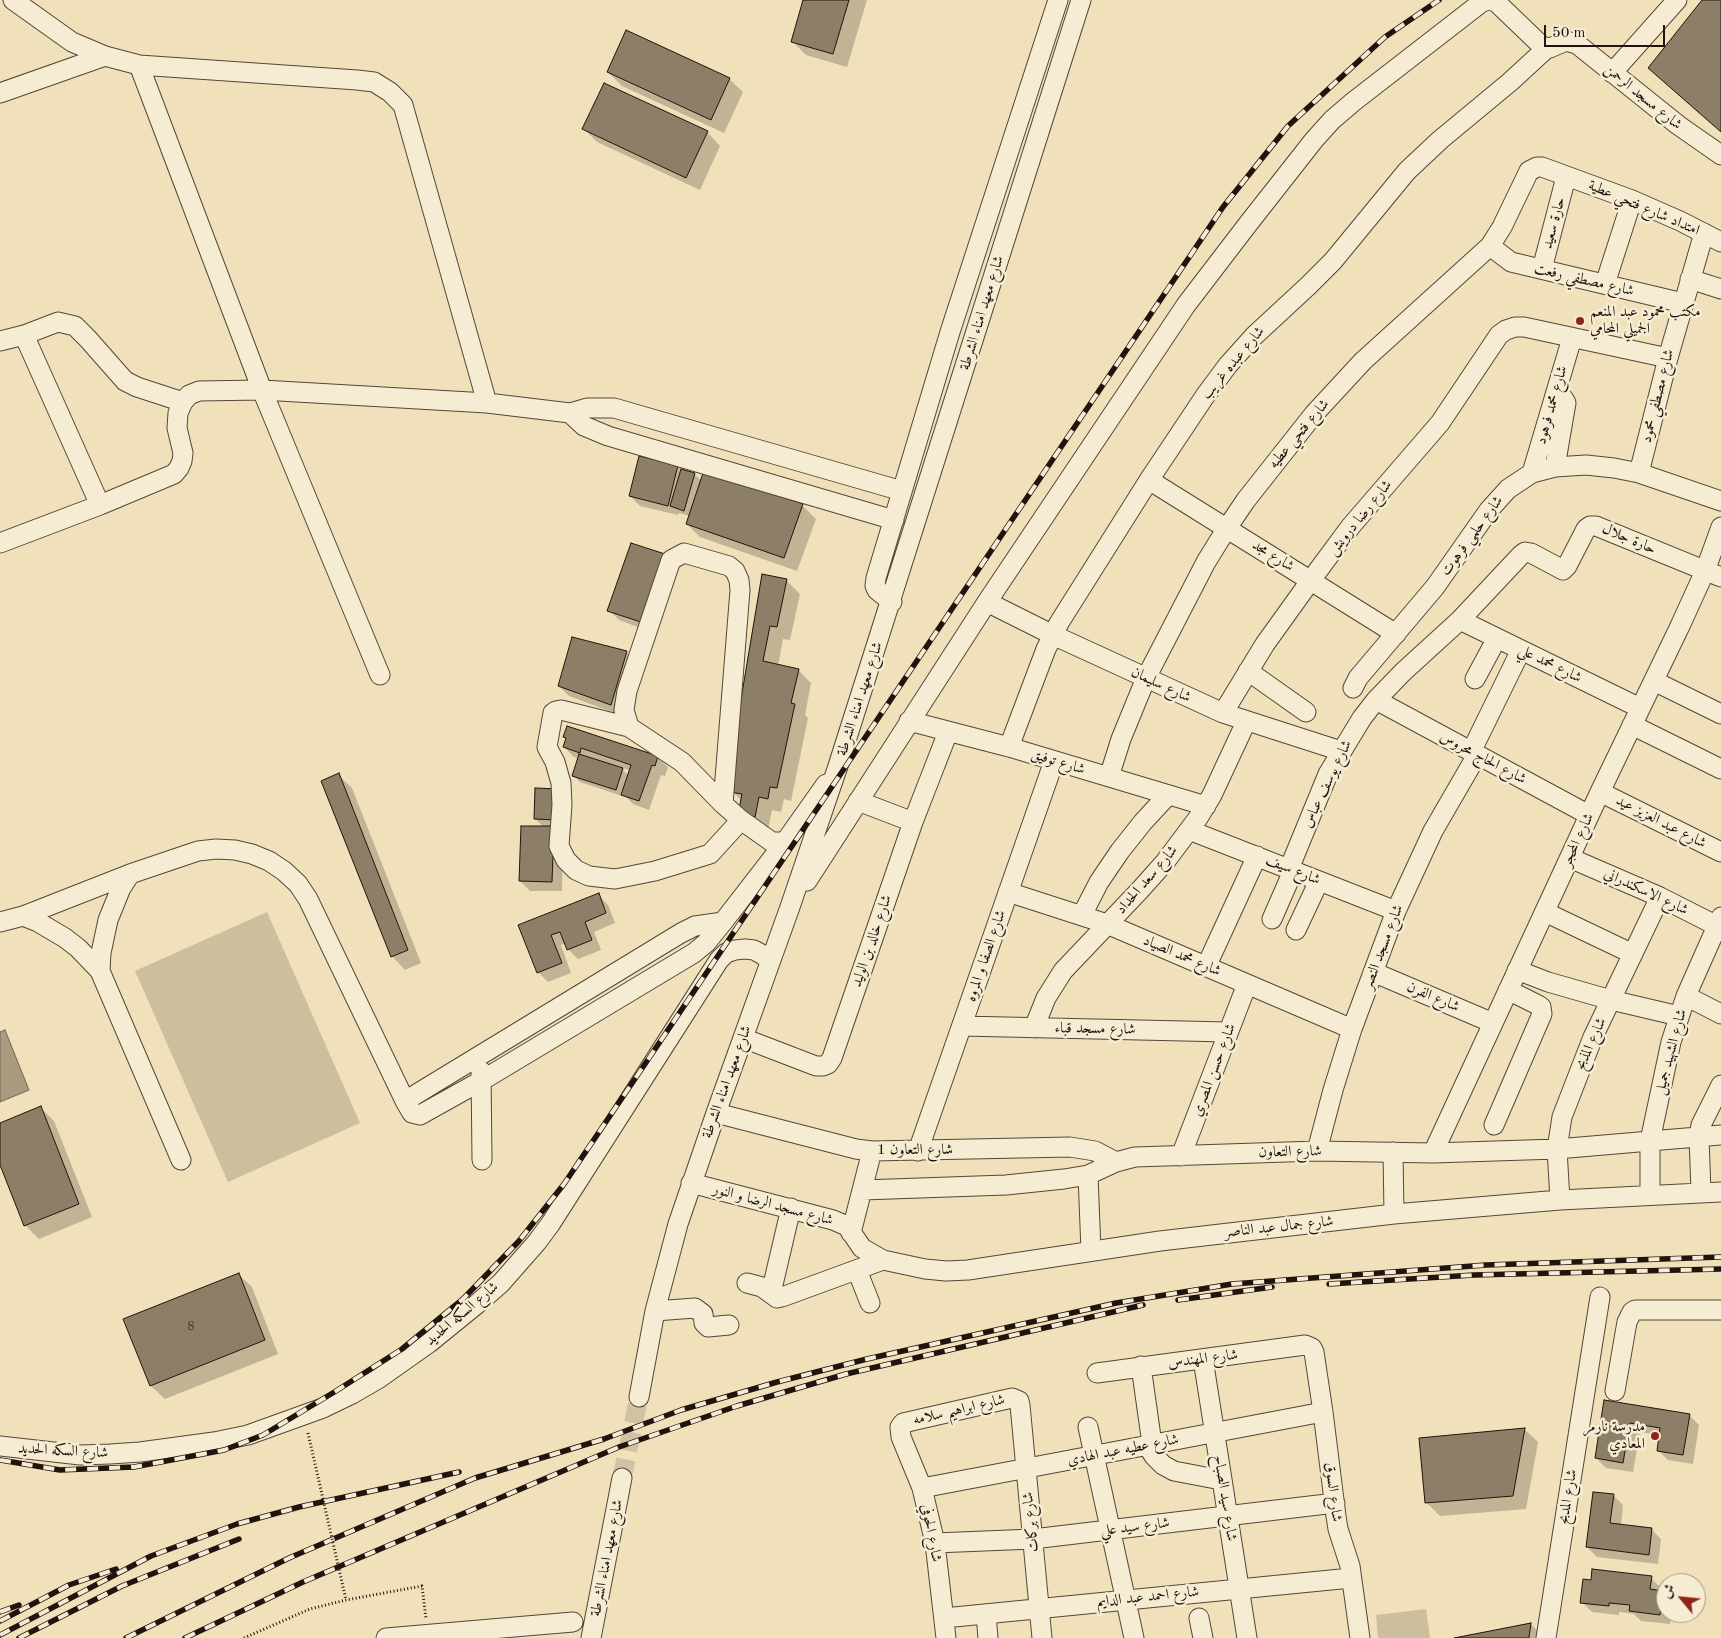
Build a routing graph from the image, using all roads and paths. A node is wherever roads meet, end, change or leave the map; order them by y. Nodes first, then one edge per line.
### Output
1 (13, 0) edge
2 (1058, 0) edge
3 (1081, 0) edge
4 (1677, 0) edge
5 (28, 6) edge
6 (1547, 48) junction
7 (105, 56) junction
8 (138, 65) junction
9 (1612, 73) junction
10 (0, 93) edge
11 (1721, 155) edge
12 (1566, 177) junction
13 (1001, 181) junction
14 (1021, 189) junction
15 (1632, 200) junction
16 (1704, 233) junction
17 (1721, 242) edge
18 (1490, 246) junction
19 (1542, 269) junction
20 (1690, 279) junction
21 (1606, 284) junction
22 (1721, 289) edge
23 (1683, 303) junction
24 (24, 335) junction
25 (1572, 338) junction
26 (0, 341) edge
27 (1668, 358) junction
28 (262, 390) junction
29 (1555, 395) junction
30 (182, 402) junction
31 (487, 404) junction
32 (570, 414) junction
33 (1555, 467) junction
34 (1532, 473) junction
35 (1639, 473) junction
36 (1149, 480) junction
37 (902, 491) junction
38 (1721, 501) edge
39 (100, 505) junction
40 (894, 520) junction
41 (1721, 527) edge
42 (1227, 528) junction
43 (0, 543) edge
44 (1713, 574) edge
45 (1311, 580) junction
46 (892, 602) junction
47 (987, 602) junction
48 (1460, 620) junction
49 (1396, 634) junction
50 (1053, 635) junction
51 (1497, 638) junction
52 (1521, 650) junction
53 (1248, 671) junction
54 (380, 675) dead end
55 (1146, 678) junction
56 (1476, 679) dead end
57 (1654, 681) junction
58 (1353, 688) dead end
59 (1376, 700) junction
60 (1640, 708) junction
61 (1306, 712) dead end
62 (1223, 713) junction
63 (1721, 714) edge
64 (909, 721) junction
65 (1246, 722) junction
66 (1632, 725) junction
67 (629, 727) junction
68 (948, 732) junction
69 (1009, 747) junction
70 (1341, 751) junction
71 (1474, 753) junction
72 (1054, 761) junction
73 (838, 766) junction
74 (1721, 769) edge
75 (1109, 777) junction
76 (1600, 792) junction
77 (1168, 795) junction
78 (858, 801) junction
79 (723, 804) junction
80 (1206, 806) junction
81 (1590, 815) junction
82 (741, 820) junction
83 (913, 822) junction
84 (1189, 830) junction
85 (785, 842) junction
86 (1721, 852) edge
87 (1257, 856) junction
88 (1570, 858) junction
89 (1291, 870) junction
90 (130, 874) junction
91 (1319, 881) junction
92 (1008, 892) junction
93 (1660, 897) junction
94 (790, 907) junction
95 (1396, 911) junction
96 (1545, 912) junction
97 (1082, 915) junction
98 (23, 916) junction
99 (1272, 919) dead end
100 (0, 922) edge
101 (724, 922) junction
102 (1720, 923) edge
103 (1108, 924) junction
104 (1296, 930) dead end
105 (1633, 954) junction
106 (770, 961) junction
107 (1206, 967) junction
108 (100, 970) junction
109 (1517, 970) junction
110 (1372, 972) junction
111 (1246, 984) junction
112 (1508, 990) junction
113 (1686, 996) junction
114 (1611, 1000) junction
115 (1721, 1014) edge
116 (1679, 1016) junction
117 (1493, 1023) junction
118 (962, 1026) junction
119 (1034, 1028) junction
120 (1352, 1029) junction
121 (1228, 1032) junction
122 (743, 1038) junction
123 (481, 1055) junction
124 (481, 1081) junction
125 (1721, 1085) edge
126 (405, 1101) junction
127 (716, 1113) junction
128 (1494, 1125) dead end
129 (1721, 1135) edge
130 (1699, 1138) junction
131 (1650, 1142) junction
132 (1557, 1149) junction
133 (872, 1151) junction
134 (918, 1151) junction
135 (1317, 1151) junction
136 (1393, 1152) junction
137 (1433, 1153) junction
138 (1180, 1156) junction
139 (181, 1160) dead end
140 (482, 1160) dead end
141 (1116, 1162) junction
142 (1088, 1175) junction
143 (691, 1184) junction
144 (862, 1190) junction
145 (1702, 1192) junction
146 (1721, 1192) edge
147 (1650, 1194) junction
148 (1560, 1200) junction
149 (791, 1208) junction
150 (1394, 1214) junction
151 (852, 1233) junction
152 (1091, 1251) junction
153 (883, 1260) junction
154 (857, 1270) junction
155 (747, 1283) dead end
156 (770, 1293) junction
157 (1600, 1297) dead end
158 (870, 1303) dead end
159 (1721, 1310) edge
160 (655, 1311) junction
161 (1596, 1321) junction
162 (1627, 1322) junction
163 (729, 1325) dead end
164 (1309, 1346) joint
165 (1203, 1359) junction
166 (1142, 1366) junction
167 (1097, 1372) dead end
168 (1615, 1391) dead end
169 (639, 1397) tunnel mouth
170 (1020, 1406) joint
171 (1323, 1412) junction
172 (1088, 1427) dead end
173 (899, 1431) joint
174 (1215, 1432) junction
175 (308, 1433) dead end
176 (1150, 1444) junction
177 (0, 1446) edge
178 (1094, 1455) junction
179 (1026, 1468) junction
180 (622, 1478) tunnel mouth
181 (1221, 1480) junction
182 (922, 1488) junction
183 (1335, 1503) junction
184 (1228, 1516) junction
185 (1111, 1530) junction
186 (1033, 1539) junction
187 (935, 1543) junction
188 (1351, 1578) junction
189 (1239, 1588) junction
190 (346, 1600) junction
191 (1126, 1600) junction
192 (598, 1608) junction
193 (1039, 1608) junction
194 (986, 1614) junction
195 (944, 1618) junction
196 (1198, 1618) dead end
197 (570, 1630) edge
198 (428, 1634) junction
199 (244, 1638) edge
200 (386, 1638) edge
201 (592, 1638) edge
202 (946, 1638) edge
203 (988, 1638) edge
204 (1042, 1638) edge
205 (1134, 1638) edge
206 (1203, 1638) edge
207 (1247, 1638) edge
208 (1360, 1638) edge
209 (1546, 1638) edge

1 - 5 street
2 - 13 street
3 - 14 street, شارع معهد امناء الشرطة
4 - 9 street
5 - 7 street
6 - 9 street, شارع مسجد الرحمن
6 - 36 street, شارع عبده غريب
6 - 47 street
7 - 8 street
7 - 10 street
8 - 28 street
8 - 31 street
9 - 11 street, شارع مسجد الرحمن
12 - 15 street, امتداد شارع فتحي عطية
12 - 18 street, شارع فتحي عطيه
12 - 19 street, حارة سعيد
13 - 14 street
13 - 37 street
14 - 46 street, شارع معهد امناء الشرطة
15 - 16 street, امتداد شارع فتحي عطية
15 - 21 street
16 - 17 street, امتداد شارع فتحي عطية
16 - 20 street, شارع مصطفي محمود
18 - 19 street, شارع مصطفي رفعت
18 - 42 street, شارع فتحي عطيه
19 - 21 street, شارع مصطفي رفعت
20 - 22 street
20 - 23 street, شارع مصطفي محمود
21 - 23 street, شارع مصطفي رفعت
23 - 27 street, شارع مصطفي محمود
24 - 26 street
24 - 30 street
24 - 39 street
25 - 27 street
25 - 29 street, شارع محمد فرهود
25 - 45 street, شارع رضا درويش
27 - 35 street, شارع مصطفي محمود
28 - 30 street
28 - 31 street
28 - 54 street
29 - 33 street
29 - 34 street, شارع محمد فرهود
30 - 39 street
31 - 32 street
32 - 37 street
32 - 40 street
33 - 34 street, شارع حلمي فرهوت
33 - 35 street, شارع حلمي فرهوت
34 - 49 street, شارع حلمي فرهوت
35 - 38 street, شارع حلمي فرهوت
36 - 42 street, شارع مجد
36 - 50 street, شارع عبده غريب
37 - 40 street
39 - 43 street
40 - 46 street
41 - 44 street, شارع المحجر
42 - 45 street, شارع مجد
42 - 55 street, شارع فتحي عطيه
44 - 48 street, حارة جلال
44 - 57 street, شارع المحجر
45 - 49 street, شارع مجد
45 - 53 street, شارع رضا درويش
46 - 73 street, شارع معهد امناء الشرطة
47 - 50 street, شارع سليمان
47 - 64 street
48 - 51 street, شارع محمد علي
48 - 59 street, شارع يوسف عباس
49 - 58 street, شارع حلمي فرهوت
50 - 55 street, شارع سليمان
50 - 69 street, شارع عبده غريب
51 - 52 street, شارع محمد علي
51 - 56 street
52 - 60 street, شارع محمد علي
52 - 71 street, شارع مسجد النصر
53 - 61 street
53 - 62 street, شارع رضا درويش
55 - 62 street, شارع سليمان
55 - 75 street, شارع فتحي عطيه
57 - 60 street, شارع المحجر
57 - 63 street
59 - 70 street, شارع يوسف عباس
59 - 71 street, شارع الحاج محروس
60 - 66 street, شارع المحجر
62 - 65 street, شارع سليمان
64 - 68 street, شارع توفيق
64 - 78 street
65 - 70 street, شارع سليمان
65 - 80 street, شارع سعد الحداد
66 - 74 street
66 - 76 street, شارع المحجر
67 - 79 street
67 - 79 street
67 - 82 street
68 - 69 street, شارع توفيق
68 - 83 street, شارع خالد بن الوليد
69 - 72 street, شارع توفيق
70 - 89 street, شارع يوسف عباس
71 - 81 street, شارع الحاج محروس
71 - 95 street, شارع مسجد النصر
72 - 75 street, شارع توفيق
72 - 92 street, شارع الصفا و المروه
73 - 85 street
73 - 94 street, شارع معهد امناء الشرطة
75 - 77 street, شارع توفيق
76 - 81 street, شارع المحجر
76 - 86 street, شارع عبد العزيز عيد
77 - 80 street, شارع توفيق
77 - 97 street
78 - 83 street
78 - 94 street
79 - 82 street
80 - 84 street, شارع سعد الحداد
81 - 88 street, شارع المحجر
82 - 85 street
83 - 122 street, شارع خالد بن الوليد
84 - 87 street, شارع سيف
84 - 103 street, شارع سعد الحداد
85 - 101 street
87 - 89 street, شارع سيف
87 - 107 street
88 - 93 street, شارع الاسكندراني
88 - 96 street, شارع المحجر
89 - 91 street, شارع سيف
89 - 99 street, شارع يوسف عباس
90 - 98 street
90 - 108 street
90 - 126 street
91 - 95 street, شارع سيف
91 - 104 street
92 - 97 street, شارع محمد الصياد
92 - 118 street, شارع الصفا و المروه
93 - 102 street, شارع الاسكندراني
93 - 105 street, شارع المذبح
94 - 106 street, شارع معهد امناء الشرطة
95 - 110 street, شارع مسجد النصر
96 - 105 street
96 - 109 street, شارع المحجر
97 - 103 street, شارع محمد الصياد
98 - 100 street
98 - 108 street
101 - 123 street
101 - 124 street
102 - 113 street, شارع الشهيد جميل
103 - 107 street, شارع محمد الصياد
103 - 119 street, شارع سعد الحداد
105 - 114 street, شارع المذبح
106 - 122 street, شارع معهد امناء الشرطة
106 - 177 street, شارع السكه الحديد
107 - 111 street, شارع محمد الصياد
108 - 139 street
109 - 112 street, شارع المحجر
109 - 114 street
110 - 117 street, شارع الفرن
110 - 120 street, شارع مسجد النصر
111 - 120 street, شارع محمد الصياد
111 - 121 street, شارع حسن المصري
112 - 117 street, شارع المحجر
112 - 128 street
113 - 115 street
113 - 116 street, شارع الشهيد جميل
114 - 116 street
114 - 132 street, شارع المذبح
116 - 131 street, شارع الشهيد جميل
117 - 137 street, شارع المحجر
118 - 119 street, شارع مسجد قباء
118 - 134 street, شارع الصفا و المروه
119 - 121 street, شارع مسجد قباء
120 - 135 street, شارع مسجد النصر
121 - 138 street, شارع حسن المصري
122 - 127 street, شارع معهد امناء الشرطة
123 - 124 street
123 - 126 street
124 - 126 street
124 - 140 street
125 - 130 street
127 - 133 street, شارع التعاون 1
127 - 143 street, شارع معهد امناء الشرطة
129 - 130 street, شارع التعاون
130 - 131 street, شارع التعاون
130 - 145 street
131 - 132 street, شارع التعاون
131 - 147 street, شارع الشهيد جميل
132 - 137 street, شارع التعاون
132 - 148 street, شارع المذبح
133 - 134 street, شارع التعاون 1
133 - 144 street
134 - 141 street, شارع التعاون 1
135 - 136 street, شارع التعاون
135 - 138 street, شارع التعاون
136 - 137 street, شارع التعاون
136 - 150 street
138 - 141 street, شارع التعاون
141 - 142 street, شارع التعاون
142 - 144 street, شارع التعاون
142 - 152 street
143 - 149 street, شارع مسجد الرضا و النور
143 - 160 street, شارع معهد امناء الشرطة
144 - 151 street
145 - 146 street, شارع جمال عبد الناصر
145 - 147 street, شارع جمال عبد الناصر
147 - 148 street, شارع جمال عبد الناصر
148 - 150 street, شارع جمال عبد الناصر
149 - 151 street, شارع مسجد الرضا و النور
149 - 156 street
150 - 152 street, شارع جمال عبد الناصر
151 - 153 street, شارع جمال عبد الناصر
152 - 153 street, شارع جمال عبد الناصر
153 - 154 street
154 - 156 street
154 - 158 street
155 - 156 street
157 - 161 street, شارع المدبح
159 - 162 street
160 - 163 street
160 - 169 street, شارع معهد امناء الشرطة
161 - 162 street
161 - 209 street, شارع المدبح
162 - 168 street
164 - 165 street, شارع المهندس
164 - 171 street, شارع السوق
165 - 166 street, شارع المهندس
165 - 174 street, شارع سيد الصباح
166 - 167 street, شارع المهندس
166 - 176 street
170 - 173 street, شارع ابراهيم سلامه
170 - 179 street, شارع بركات
171 - 174 street, شارع عطيه عبد الهادي
171 - 183 street, شارع السوق
172 - 178 street
173 - 182 street, شارع الحوفي
174 - 176 street, شارع عطيه عبد الهادي
174 - 181 street, شارع سيد الصباح
175 - 190 path, bridge
176 - 178 street, شارع عطيه عبد الهادي
176 - 181 street
178 - 179 street, شارع عطيه عبد الهادي
178 - 185 street
179 - 182 street, شارع عطيه عبد الهادي
179 - 186 street, شارع بركات
180 - 192 street, شارع معهد امناء الشرطة
181 - 184 street, شارع سيد الصباح
182 - 187 street, شارع الحوفي
183 - 184 street, شارع سيد علي
183 - 188 street, شارع السوق
184 - 185 street, شارع سيد علي
184 - 189 street, شارع سيد الصباح
185 - 186 street, شارع سيد علي
185 - 191 street
186 - 187 street, شارع سيد علي
186 - 193 street, شارع بركات
187 - 195 street, شارع الحوفي
188 - 189 street, شارع احمد عبد الدايم
188 - 208 street, شارع السوق
189 - 191 street, شارع احمد عبد الدايم
189 - 207 street, شارع سيد الصباح
190 - 198 path
190 - 199 path
191 - 193 street, شارع احمد عبد الدايم
191 - 205 street
192 - 197 street
192 - 201 street, شارع معهد امناء الشرطة
193 - 194 street, شارع احمد عبد الدايم
193 - 204 street, شارع بركات
194 - 195 street, شارع احمد عبد الدايم
194 - 203 street
195 - 202 street, شارع الحوفي
196 - 206 street
197 - 198 street
198 - 200 street

